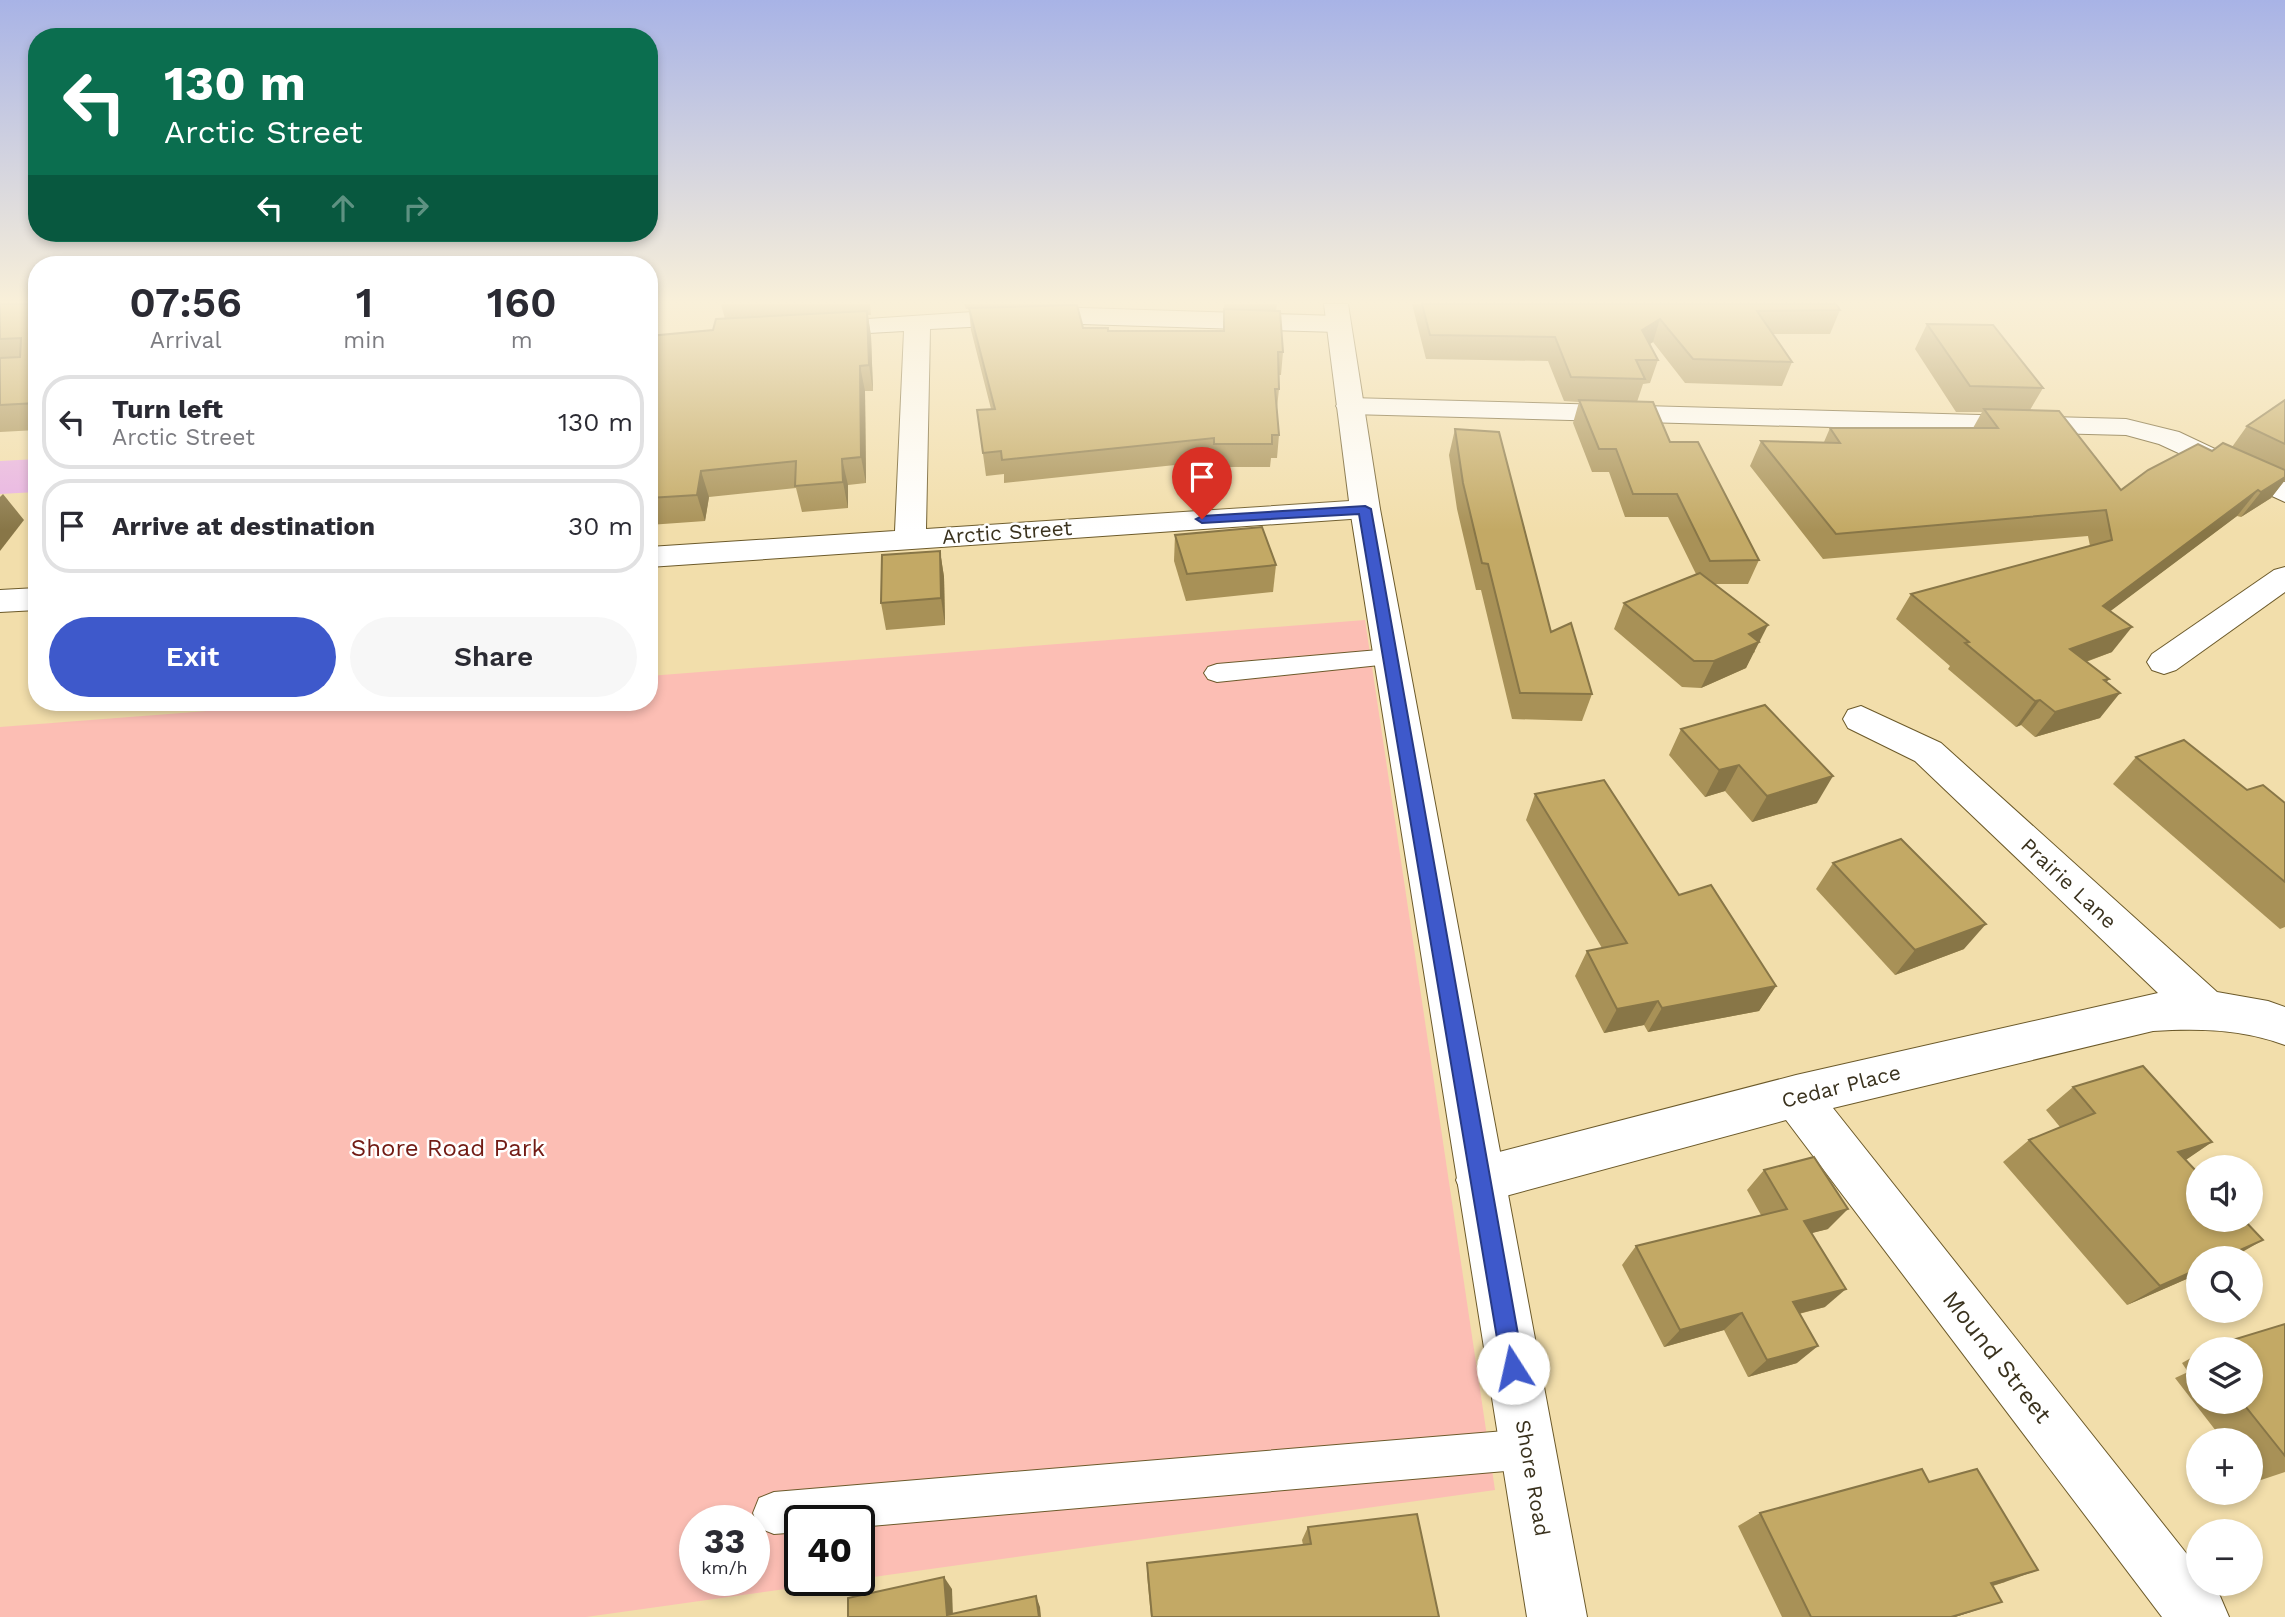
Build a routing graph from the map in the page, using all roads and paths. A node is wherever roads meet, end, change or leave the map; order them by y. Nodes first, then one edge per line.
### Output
1 (915, 379) edge
2 (1346, 379) edge
3 (1350, 406) junction
4 (2285, 493) edge
5 (1365, 509) junction
6 (910, 539) junction
7 (658, 556) edge
8 (2285, 577) edge
9 (28, 599) edge
10 (0, 601) edge
11 (1390, 657) junction
12 (2164, 662) dead end
13 (1217, 673) dead end
14 (1861, 719) dead end
15 (2205, 1009) junction
16 (2285, 1026) edge
17 (1796, 1096) junction
18 (1480, 1180) junction
19 (1528, 1449) junction
20 (774, 1513) dead end
21 (1557, 1617) edge
22 (2199, 1617) edge

1 - 6 street
2 - 3 street, Shore Road
3 - 4 street
3 - 5 street, Shore Road
5 - 6 street, Arctic Street
5 - 11 street, Shore Road
6 - 7 street, Arctic Street
8 - 12 street
9 - 10 street
11 - 13 lane
11 - 18 street, Shore Road
14 - 15 street, Prairie Lane
15 - 16 street
15 - 17 street, Cedar Place
17 - 18 street, Cedar Place
17 - 22 street, Mound Street
18 - 19 street, Shore Road
19 - 20 lane
19 - 21 street, Shore Road

